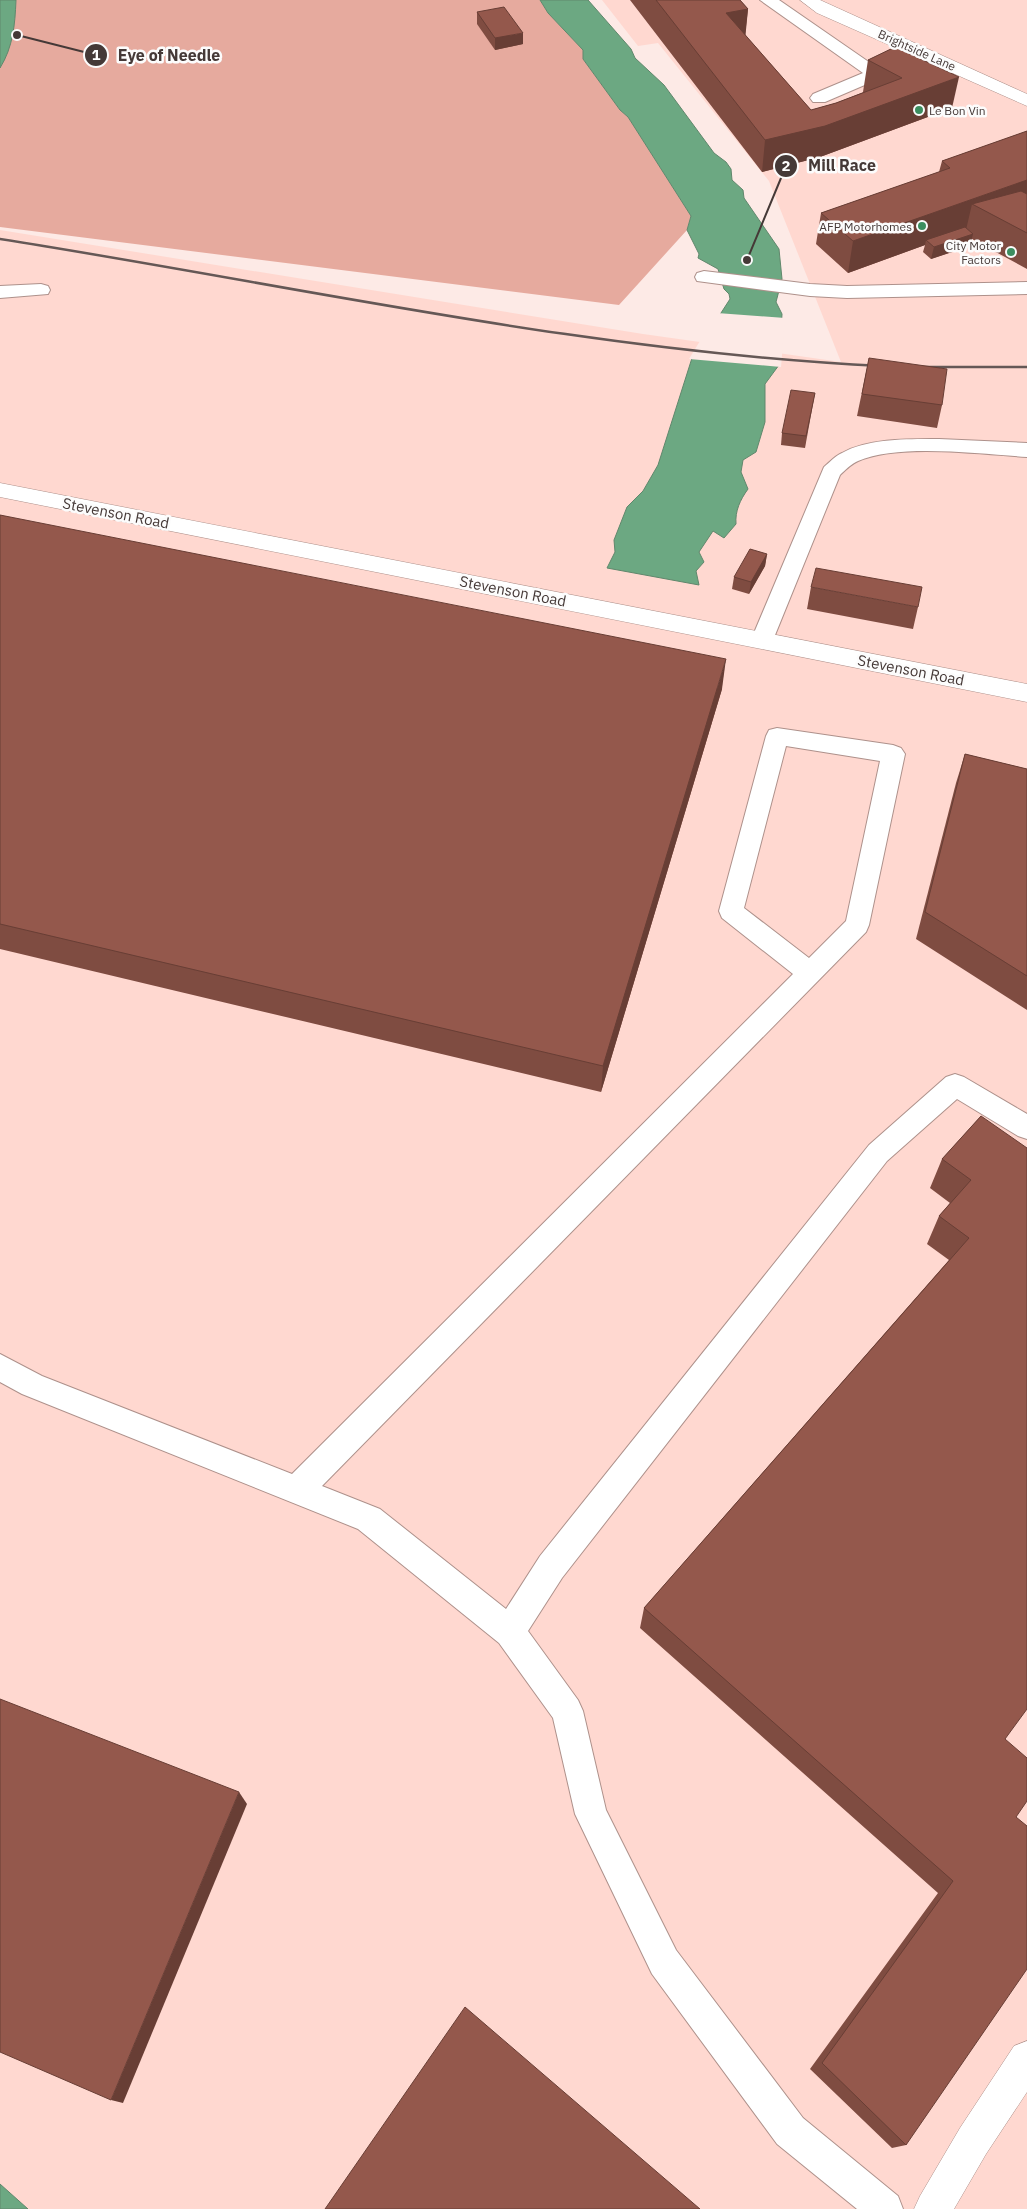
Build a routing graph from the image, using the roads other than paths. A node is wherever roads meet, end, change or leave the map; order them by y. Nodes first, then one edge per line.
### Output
1 (768, 0) edge
2 (808, 0) edge
3 (924, 53) junction
4 (876, 74) junction
5 (819, 98) dead end
6 (1027, 101) edge
7 (704, 277) dead end
8 (1027, 288) edge
9 (41, 290) dead end
10 (0, 292) edge
11 (1027, 450) edge
12 (0, 490) edge
13 (762, 640) junction
14 (1027, 693) edge
15 (810, 973) junction
16 (1027, 1128) edge
17 (0, 1367) edge
18 (297, 1490) junction
19 (510, 1632) junction
20 (1027, 2060) edge
21 (885, 2209) edge
22 (933, 2209) edge

1 - 4 lane
2 - 3 street, Brightside Lane
3 - 4 lane
3 - 6 street, Brightside Lane
4 - 5 lane
7 - 8 lane
9 - 10 lane
11 - 13 lane
12 - 13 street, Stevenson Road
13 - 14 street, Stevenson Road
15 - 15 lane
15 - 18 lane
16 - 19 lane
17 - 18 lane
18 - 19 lane
19 - 21 lane
20 - 22 street

